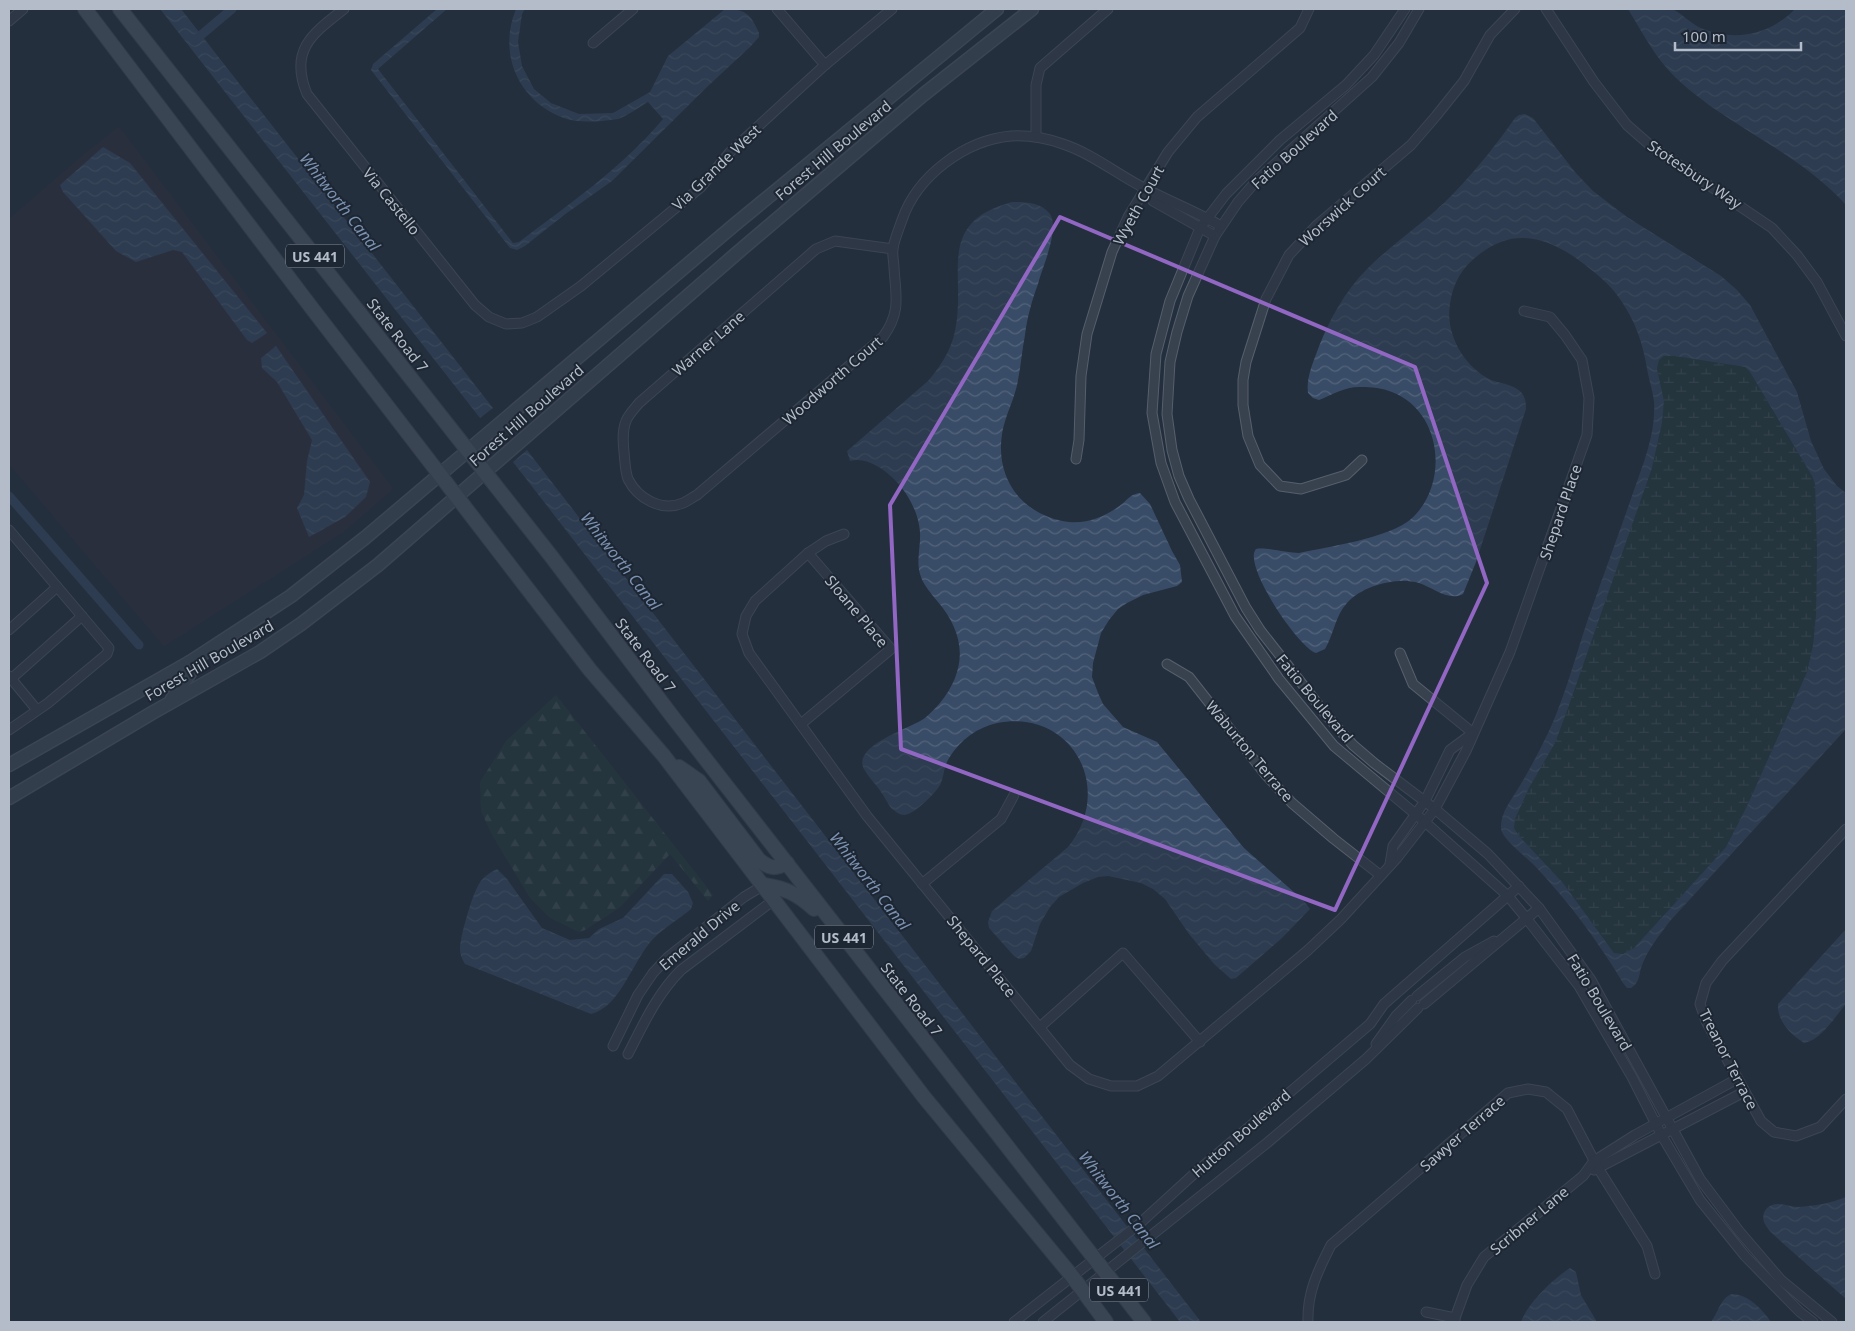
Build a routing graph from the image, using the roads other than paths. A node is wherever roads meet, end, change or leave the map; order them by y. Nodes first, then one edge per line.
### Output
1 (23, 9) edge
2 (85, 9) edge
3 (120, 9) edge
4 (344, 9) edge
5 (633, 9) edge
6 (777, 9) edge
7 (892, 9) edge
8 (997, 9) edge
9 (1032, 9) edge
10 (1108, 9) edge
11 (1309, 9) edge
12 (1405, 9) edge
13 (1419, 9) edge
14 (1515, 9) edge
15 (1546, 9) edge
16 (9, 20) edge
17 (593, 43) dead end
18 (825, 65) junction
19 (1036, 136) junction
20 (1146, 189) junction
21 (1208, 218) junction
22 (1221, 226) junction
23 (1200, 228) junction
24 (1215, 236) junction
25 (893, 249) junction
26 (1524, 311) dead end
27 (506, 324) joint
28 (1846, 336) edge
29 (468, 450) junction
30 (1076, 458) dead end
31 (1362, 460) dead end
32 (485, 472) junction
33 (440, 473) junction
34 (458, 497) junction
35 (667, 506) joint
36 (9, 530) edge
37 (844, 534) dead end
38 (808, 553) junction
39 (57, 587) junction
40 (82, 616) junction
41 (9, 630) edge
42 (1400, 653) dead end
43 (190, 662) junction
44 (1167, 664) dead end
45 (10, 678) edge
46 (169, 703) junction
47 (37, 710) junction
48 (801, 724) junction
49 (9, 730) edge
50 (1473, 733) junction
51 (664, 756) junction
52 (9, 765) edge
53 (1014, 794) dead end
54 (9, 798) edge
55 (1425, 801) junction
56 (1436, 809) junction
57 (1416, 815) junction
58 (1425, 822) junction
59 (1846, 829) edge
60 (787, 863) junction
61 (1390, 864) junction
62 (1380, 875) junction
63 (922, 884) junction
64 (764, 885) junction
65 (1519, 886) junction
66 (1508, 896) junction
67 (775, 899) junction
68 (1539, 908) junction
69 (1527, 918) junction
70 (1508, 934) junction
71 (844, 936) junction
72 (1453, 944) junction
73 (1465, 957) junction
74 (1384, 1004) junction
75 (1396, 1016) junction
76 (1040, 1027) junction
77 (1200, 1042) junction
78 (613, 1046) dead end
79 (628, 1054) dead end
80 (1366, 1059) junction
81 (1737, 1079) junction
82 (1744, 1092) junction
83 (1846, 1099) edge
84 (1667, 1118) junction
85 (1656, 1124) junction
86 (1674, 1129) junction
87 (1662, 1136) junction
88 (1596, 1165) junction
89 (1094, 1259) junction
90 (1106, 1272) junction
91 (1654, 1274) dead end
92 (1072, 1276) junction
93 (1082, 1291) junction
94 (1426, 1312) dead end
95 (1455, 1320) edge
96 (1014, 1322) edge
97 (1043, 1322) edge
98 (1106, 1322) edge
99 (1144, 1322) edge
100 (1308, 1322) edge
101 (1813, 1322) edge
102 (1832, 1322) edge

1 - 16 street
2 - 33 main road, US 441
3 - 29 main road, State Road 7 / US 441
4 - 27 street, Via Castello
5 - 17 street
6 - 18 street
7 - 18 street, Via Grande West
8 - 29 main road, Forest Hill Boulevard
9 - 32 main road, Forest Hill Boulevard
10 - 19 street
11 - 20 street, Wyeth Court
12 - 21 street, Fatio Boulevard
13 - 22 street, Fatio Boulevard
14 - 31 street, Worswick Court
15 - 28 street, Stotesbury Way
18 - 27 street, Via Grande West
19 - 20 street, Woodworth Court
19 - 25 street, Woodworth Court
20 - 21 street, Woodworth Court
20 - 23 street, Woodworth Court
20 - 30 street, Wyeth Court
21 - 22 street, Woodworth Court
21 - 23 street, Fatio Boulevard
22 - 24 street, Fatio Boulevard
23 - 24 street, Woodworth Court
23 - 57 street, Fatio Boulevard
24 - 55 street, Fatio Boulevard
25 - 35 street, Woodworth Court
25 - 35 street, Warner Lane
26 - 50 street, Shepard Place
29 - 32 main road, State Road 7 / US 441
29 - 33 main road, Forest Hill Boulevard
32 - 34 main road, Forest Hill Boulevard
32 - 60 main road, State Road 7 / US 441
33 - 34 main road, US 441
33 - 43 main road, Forest Hill Boulevard
34 - 46 main road, Forest Hill Boulevard
34 - 51 main road, US 441
36 - 39 street
37 - 38 street, Shepard Place
38 - 48 street, Shepard Place
38 - 48 street, Sloane Place
39 - 40 street
39 - 41 street
40 - 45 street
40 - 47 street
42 - 50 street
43 - 46 main road
43 - 52 main road, Forest Hill Boulevard
44 - 62 street, Waburton Terrace
45 - 47 street
46 - 54 main road, Forest Hill Boulevard
47 - 49 street
48 - 63 street, Shepard Place
50 - 55 street, Shepard Place
50 - 56 street, Shepard Place
51 - 60 main road
51 - 64 main road, US 441
53 - 63 street
55 - 56 street, Fatio Boulevard
55 - 57 street, Shepard Place
56 - 58 street, Shepard Place
56 - 65 street, Fatio Boulevard
57 - 58 street, Fatio Boulevard
57 - 61 street, Shepard Place
58 - 61 street, Shepard Place
58 - 66 street, Fatio Boulevard
59 - 81 street, Treanor Terrace
60 - 71 main road, State Road 7 / US 441
61 - 62 street, Shepard Place
62 - 77 street, Shepard Place
63 - 76 street, Shepard Place
64 - 67 main road, US 441
64 - 71 main road
64 - 78 street, Emerald Drive
65 - 66 street, Hutton Boulevard
65 - 68 street, Fatio Boulevard
66 - 69 street, Fatio Boulevard
66 - 72 street, Hutton Boulevard
67 - 79 street, Emerald Drive
67 - 92 main road, US 441
68 - 69 street, Hutton Boulevard
68 - 84 street, Fatio Boulevard
69 - 70 street, Hutton Boulevard
69 - 85 street, Fatio Boulevard
70 - 73 street, Hutton Boulevard
70 - 80 street, Hutton Boulevard
71 - 89 main road, State Road 7 / US 441
72 - 73 street
72 - 74 street, Hutton Boulevard
73 - 75 street, Hutton Boulevard
74 - 75 street
74 - 89 street, Hutton Boulevard
75 - 80 street, Hutton Boulevard
76 - 77 street, Shepard Place
76 - 77 street
80 - 90 street, Hutton Boulevard
81 - 82 street, Treanor Terrace
81 - 84 street, Scribner Lane
82 - 83 street, Treanor Terrace
82 - 86 street, Scribner Lane
84 - 85 street, Scribner Lane
84 - 86 street, Fatio Boulevard
85 - 87 street, Fatio Boulevard
85 - 88 street, Scribner Lane
86 - 87 street, Scribner Lane
86 - 102 street, Fatio Boulevard
87 - 88 street, Scribner Lane
87 - 101 street, Fatio Boulevard
88 - 91 street, Sawyer Terrace
88 - 95 street, Scribner Lane
88 - 100 street, Sawyer Terrace
89 - 90 main road, State Road 7 / US 441
89 - 92 street, Hutton Boulevard
90 - 93 street, Hutton Boulevard
90 - 99 main road, State Road 7 / US 441
92 - 93 main road, US 441
92 - 96 street, Hutton Boulevard
93 - 97 street, Hutton Boulevard
93 - 98 main road, US 441
94 - 95 street

